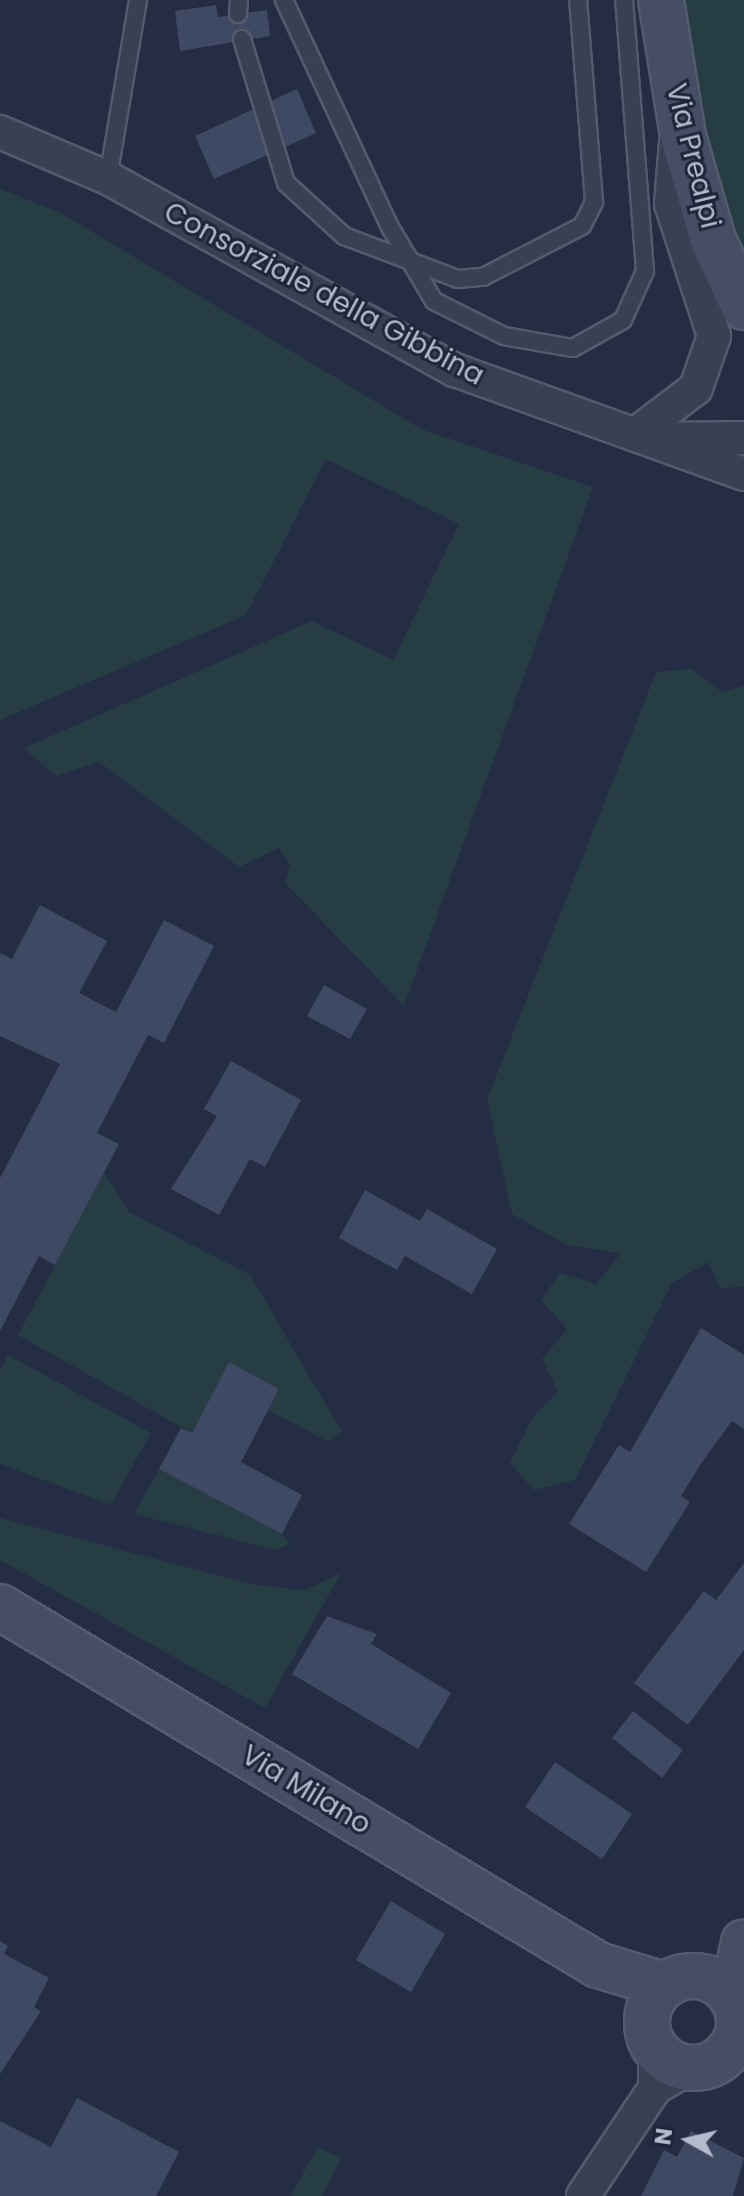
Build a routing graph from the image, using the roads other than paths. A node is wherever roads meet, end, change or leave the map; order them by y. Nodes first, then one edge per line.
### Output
1 (138, 0) edge
2 (284, 0) edge
3 (578, 0) edge
4 (624, 0) edge
5 (661, 0) edge
6 (242, 39) dead end
7 (679, 114) junction
8 (0, 132) edge
9 (108, 178) junction
10 (408, 262) junction
11 (744, 307) edge
12 (647, 436) junction
13 (744, 438) edge
14 (744, 474) edge
15 (0, 1607) edge
16 (743, 1944) edge
17 (699, 2032) edge
18 (583, 2196) edge

1 - 9 lane
2 - 10 lane
3 - 10 lane
4 - 10 lane
5 - 7 street, Via Prealpi
6 - 10 lane
7 - 11 street, Via Prealpi
7 - 12 street
8 - 9 street, Consorziale della Gibbina
9 - 12 street, Consorziale della Gibbina
12 - 13 street
12 - 14 street, Consorziale della Gibbina
15 - 17 street, Via Milano
16 - 17 street
17 - 18 street

